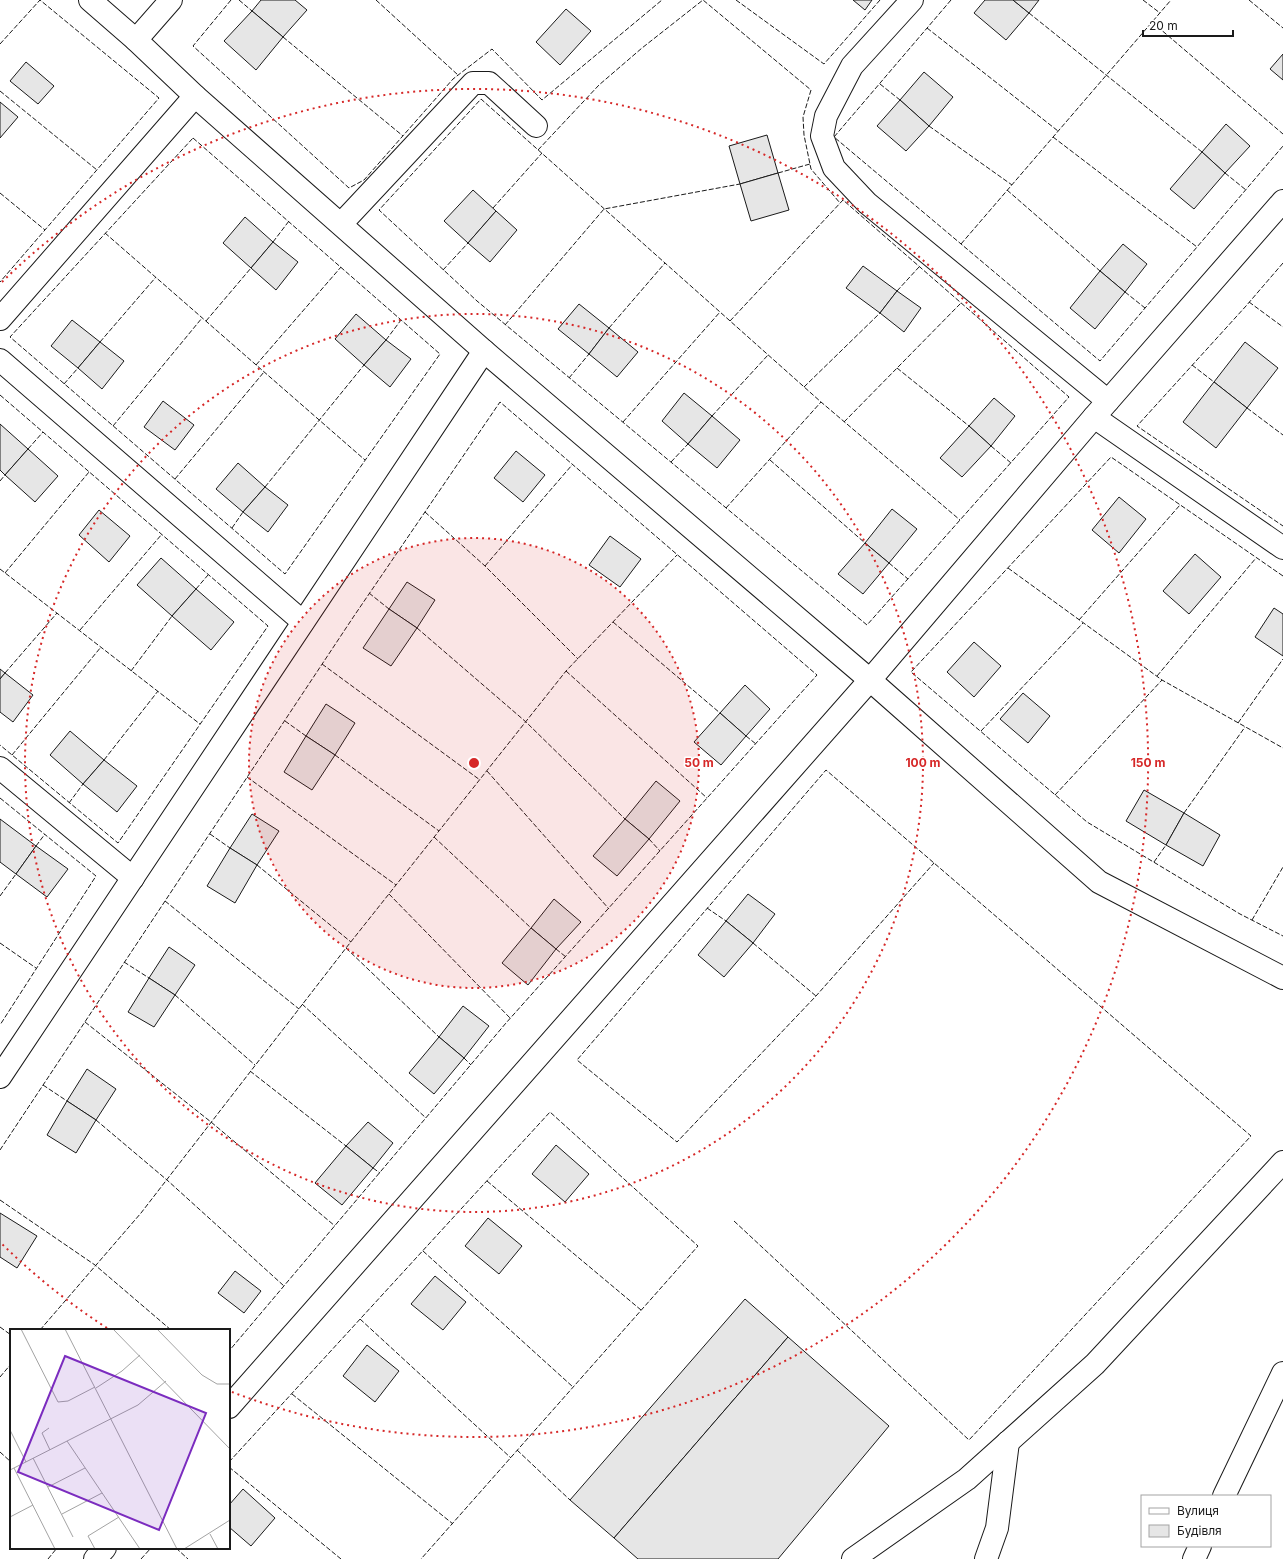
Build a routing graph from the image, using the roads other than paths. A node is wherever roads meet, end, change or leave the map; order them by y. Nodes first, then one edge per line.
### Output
1 (90, 0) edge
2 (171, 0) edge
3 (912, 0) edge
4 (136, 40) junction
5 (195, 96) junction
6 (536, 126) dead end
7 (1283, 201) edge
8 (341, 224) junction
9 (0, 319) edge
10 (484, 351) junction
11 (0, 360) edge
12 (1101, 409) junction
13 (1283, 548) edge
14 (303, 622) junction
15 (870, 680) junction
16 (0, 768) edge
17 (133, 878) junction
18 (1283, 978) edge
19 (0, 1077) edge
20 (1283, 1162) edge
21 (1283, 1373) edge
22 (230, 1406) edge
23 (1008, 1442) junction
24 (1224, 1495) edge
25 (1200, 1547) edge
26 (104, 1549) edge
27 (95, 1559) edge
28 (853, 1559) edge
29 (986, 1559) edge
30 (1194, 1559) edge

1 - 4 street
2 - 4 street
3 - 12 street
4 - 5 street
5 - 8 street
5 - 9 street
6 - 8 street
7 - 12 street
8 - 10 street
10 - 14 street
10 - 15 street
11 - 14 street
12 - 13 street
12 - 15 street
14 - 17 street
15 - 18 street
15 - 22 street
16 - 17 street
17 - 19 street
20 - 23 street
21 - 24 street
23 - 28 street
23 - 29 street
25 - 30 street
26 - 27 street

